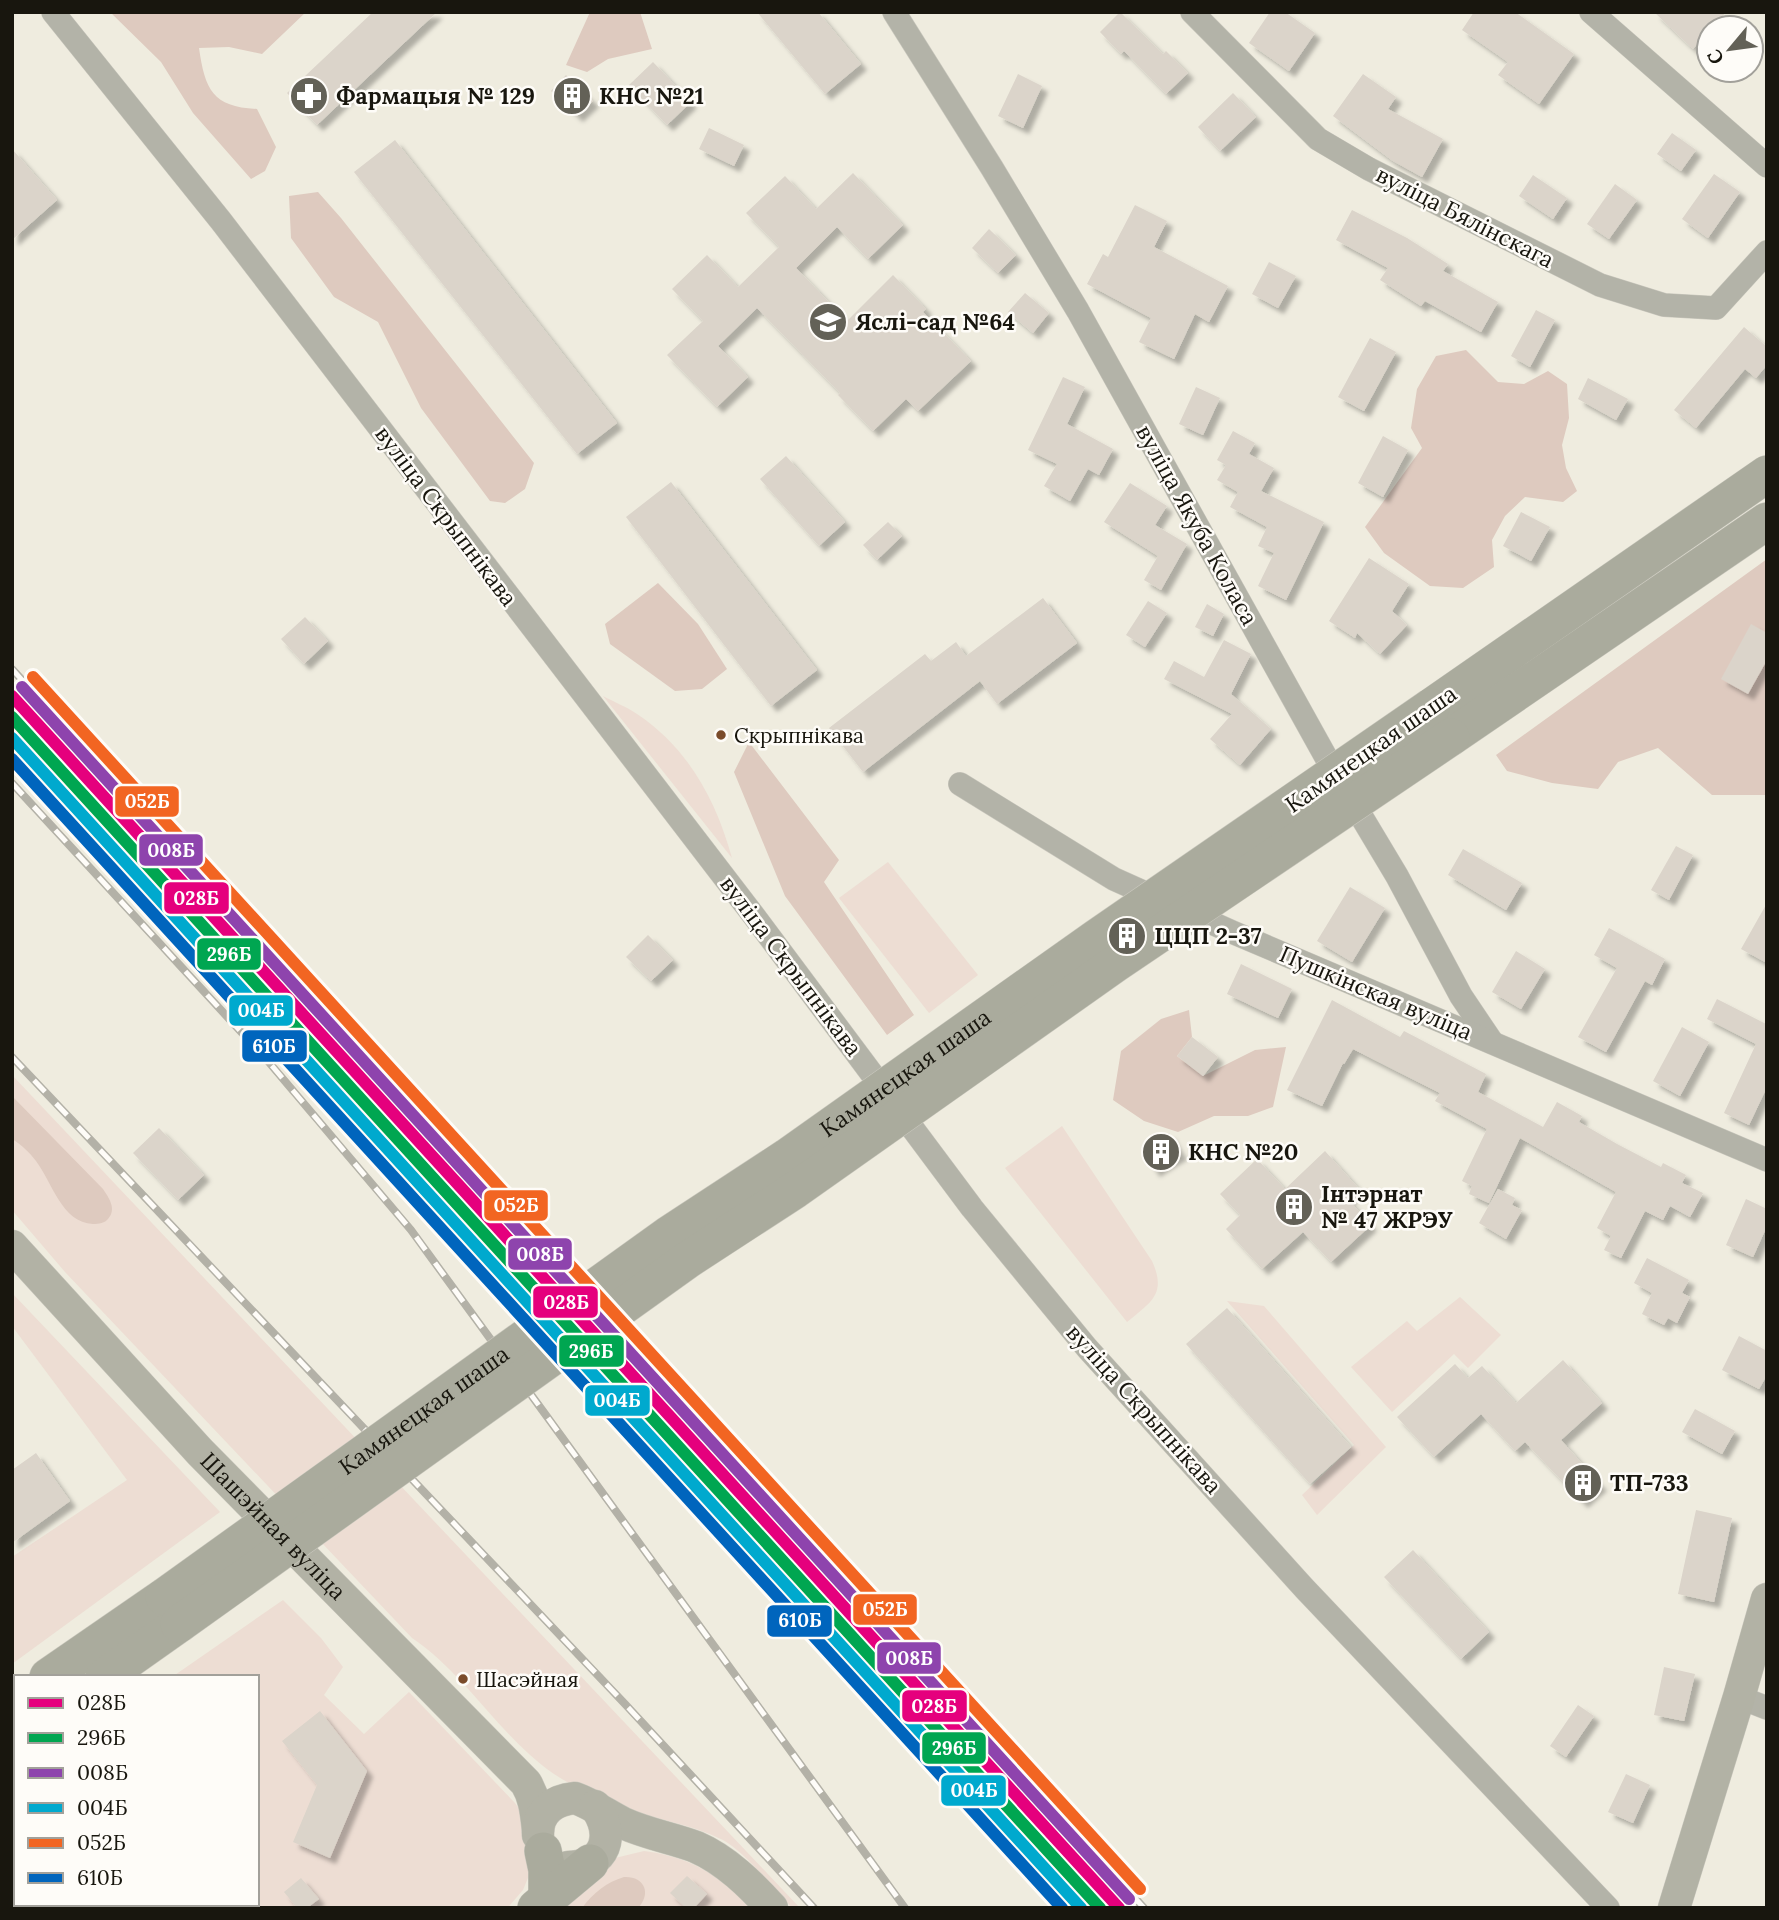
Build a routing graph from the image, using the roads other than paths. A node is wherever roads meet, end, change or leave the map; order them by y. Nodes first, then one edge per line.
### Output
1 (53, 12) edge
2 (894, 12) edge
3 (1192, 12) edge
4 (1591, 12) edge
5 (1767, 166) edge
6 (1767, 252) edge
7 (1767, 474) edge
8 (1767, 521) edge
9 (960, 784) dead end
10 (1492, 1042) junction
11 (1767, 1160) edge
12 (17, 1253) edge
13 (1767, 1599) edge
14 (172, 1611) junction
15 (52, 1675) edge
16 (106, 1675) edge
17 (1753, 1702) edge
18 (526, 1783) junction
19 (585, 1802) junction
20 (650, 1834) junction
21 (540, 1841) junction
22 (595, 1859) junction
23 (542, 1902) edge
24 (772, 1908) edge
25 (1608, 1908) edge
26 (1674, 1908) edge

1 - 25 street, вуліца Скрыпнікава
2 - 10 street, вуліца Якуба Коласа
3 - 6 street, вуліца Бялінскага
4 - 5 street
7 - 14 main road, Камянецкая шаша, bridge
8 - 14 main road, Камянецкая шаша, bridge
9 - 10 street, Пушкінская вуліца
10 - 11 street, Пушкінская вуліца
12 - 18 main road, Шашэйная вуліца
13 - 17 main road
14 - 15 main road, Камянецкая шаша
14 - 16 main road, Камянецкая шаша
17 - 26 main road
18 - 19 main road, Шашэйная вуліца
18 - 21 main road, Шашэйная вуліца
19 - 20 main road, Шашэйная вуліца
19 - 21 main road
19 - 22 main road
20 - 22 main road
20 - 24 main road, Шашэйная вуліца
21 - 22 main road
21 - 23 main road
22 - 23 main road

